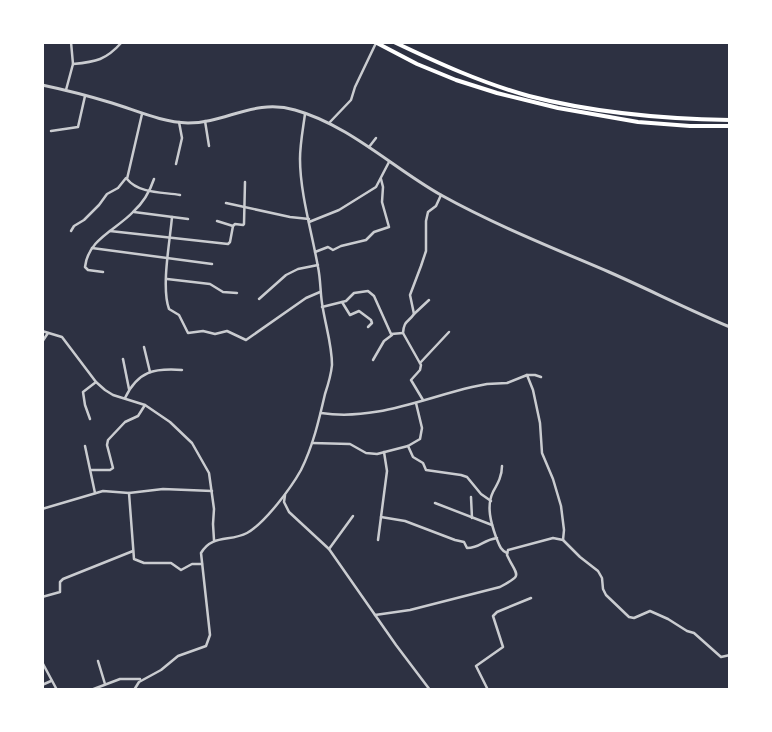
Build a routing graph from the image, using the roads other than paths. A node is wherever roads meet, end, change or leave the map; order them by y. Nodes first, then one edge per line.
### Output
1 (71, 42) edge
2 (122, 42) edge
3 (394, 42) edge
4 (375, 43) edge
5 (73, 64) junction
6 (42, 85) edge
7 (66, 90) junction
8 (85, 96) junction
9 (142, 114) junction
10 (306, 114) junction
11 (730, 120) edge
12 (205, 121) junction
13 (179, 122) junction
14 (330, 122) junction
15 (730, 126) edge
16 (52, 131) dead end
17 (376, 138) dead end
18 (209, 146) dead end
19 (368, 148) junction
20 (389, 162) junction
21 (176, 164) dead end
22 (126, 178) junction
23 (154, 179) dead end
24 (381, 179) junction
25 (245, 182) dead end
26 (150, 191) junction
27 (180, 195) dead end
28 (441, 195) junction
29 (226, 202) dead end
30 (245, 207) junction
31 (134, 212) junction
32 (172, 217) junction
33 (188, 219) dead end
34 (309, 220) junction
35 (217, 221) dead end
36 (233, 226) junction
37 (71, 231) dead end
38 (110, 231) junction
39 (170, 238) junction
40 (92, 248) junction
41 (315, 252) junction
42 (169, 258) junction
43 (212, 264) dead end
44 (318, 265) junction
45 (103, 272) dead end
46 (167, 279) junction
47 (320, 292) junction
48 (237, 293) dead end
49 (259, 299) dead end
50 (429, 300) dead end
51 (342, 302) junction
52 (322, 307) junction
53 (414, 314) junction
54 (368, 327) dead end
55 (730, 327) edge
56 (42, 331) edge
57 (449, 332) dead end
58 (48, 333) junction
59 (403, 333) junction
60 (392, 335) junction
61 (42, 342) edge
62 (144, 347) dead end
63 (123, 359) dead end
64 (373, 360) dead end
65 (420, 363) junction
66 (182, 370) dead end
67 (150, 372) junction
68 (527, 375) junction
69 (541, 377) dead end
70 (96, 382) junction
71 (129, 389) junction
72 (125, 398) junction
73 (423, 400) junction
74 (416, 402) junction
75 (145, 405) junction
76 (321, 413) junction
77 (90, 419) dead end
78 (312, 443) junction
79 (85, 446) dead end
80 (408, 446) junction
81 (384, 452) junction
82 (502, 466) dead end
83 (91, 470) junction
84 (212, 491) junction
85 (95, 493) junction
86 (129, 493) junction
87 (285, 494) junction
88 (471, 497) dead end
89 (491, 502) junction
90 (435, 503) dead end
91 (42, 509) edge
92 (353, 516) dead end
93 (381, 516) junction
94 (472, 518) junction
95 (492, 525) junction
96 (497, 538) junction
97 (214, 540) junction
98 (378, 540) dead end
99 (563, 540) junction
100 (329, 549) junction
101 (133, 551) junction
102 (506, 553) junction
103 (202, 564) junction
104 (42, 597) edge
105 (531, 598) dead end
106 (375, 615) junction
107 (730, 655) edge
108 (98, 661) dead end
109 (42, 662) edge
110 (142, 679) junction
111 (51, 681) junction
112 (105, 684) junction
113 (42, 685) edge
114 (430, 689) edge
115 (57, 690) edge
116 (91, 690) edge
117 (134, 690) edge
118 (488, 690) edge

1 - 5 street
2 - 5 street
3 - 11 highway
4 - 14 street
4 - 15 highway
5 - 7 street
6 - 7 street
7 - 8 street
8 - 9 street
8 - 16 street
9 - 13 street
9 - 22 street
10 - 12 street
10 - 14 street
10 - 34 street
12 - 13 street
12 - 18 street
13 - 21 street
14 - 19 street
17 - 19 street
19 - 20 street
20 - 24 street
20 - 28 street
22 - 26 street
22 - 37 street
23 - 26 street
24 - 34 street
24 - 41 street
25 - 30 street
26 - 27 street
26 - 31 street
28 - 53 street
28 - 55 street
29 - 30 street
30 - 34 street
30 - 36 street
31 - 32 street
31 - 38 street
32 - 33 street
32 - 39 street
34 - 41 street
35 - 36 street
36 - 39 street
38 - 39 street
38 - 40 street
39 - 42 street
40 - 42 street
40 - 45 street
41 - 44 street
42 - 43 street
42 - 46 street
44 - 47 street
44 - 49 street
46 - 47 street
46 - 48 street
47 - 52 street
50 - 53 street
51 - 52 street
51 - 54 street
51 - 60 street
52 - 76 street
53 - 59 street
56 - 58 street
57 - 65 street
58 - 61 street
58 - 70 street
59 - 60 street
59 - 65 street
60 - 64 street
62 - 67 street
63 - 71 street
65 - 73 street
66 - 67 street
67 - 71 street
68 - 69 street
68 - 73 street
68 - 99 street
70 - 72 street
70 - 77 street
71 - 72 street
72 - 75 street
73 - 74 street
74 - 76 street
74 - 80 street
75 - 83 street
75 - 84 street
76 - 78 street
78 - 81 street
78 - 87 street
79 - 83 street
80 - 81 street
80 - 89 street
81 - 93 street
82 - 89 street
83 - 85 street
84 - 86 street
84 - 97 street
85 - 86 street
85 - 91 street
86 - 101 street
87 - 97 street
87 - 100 street
88 - 94 street
89 - 95 street
90 - 94 street
92 - 100 street
93 - 96 street
93 - 98 street
94 - 95 street
95 - 96 street
96 - 102 street
97 - 103 street
99 - 102 street
99 - 107 street
100 - 106 street
101 - 103 street
101 - 104 street
102 - 106 street
103 - 110 street
105 - 118 street
106 - 114 street
108 - 112 street
109 - 111 street
110 - 112 street
110 - 117 street
111 - 113 street
111 - 115 street
112 - 116 street

